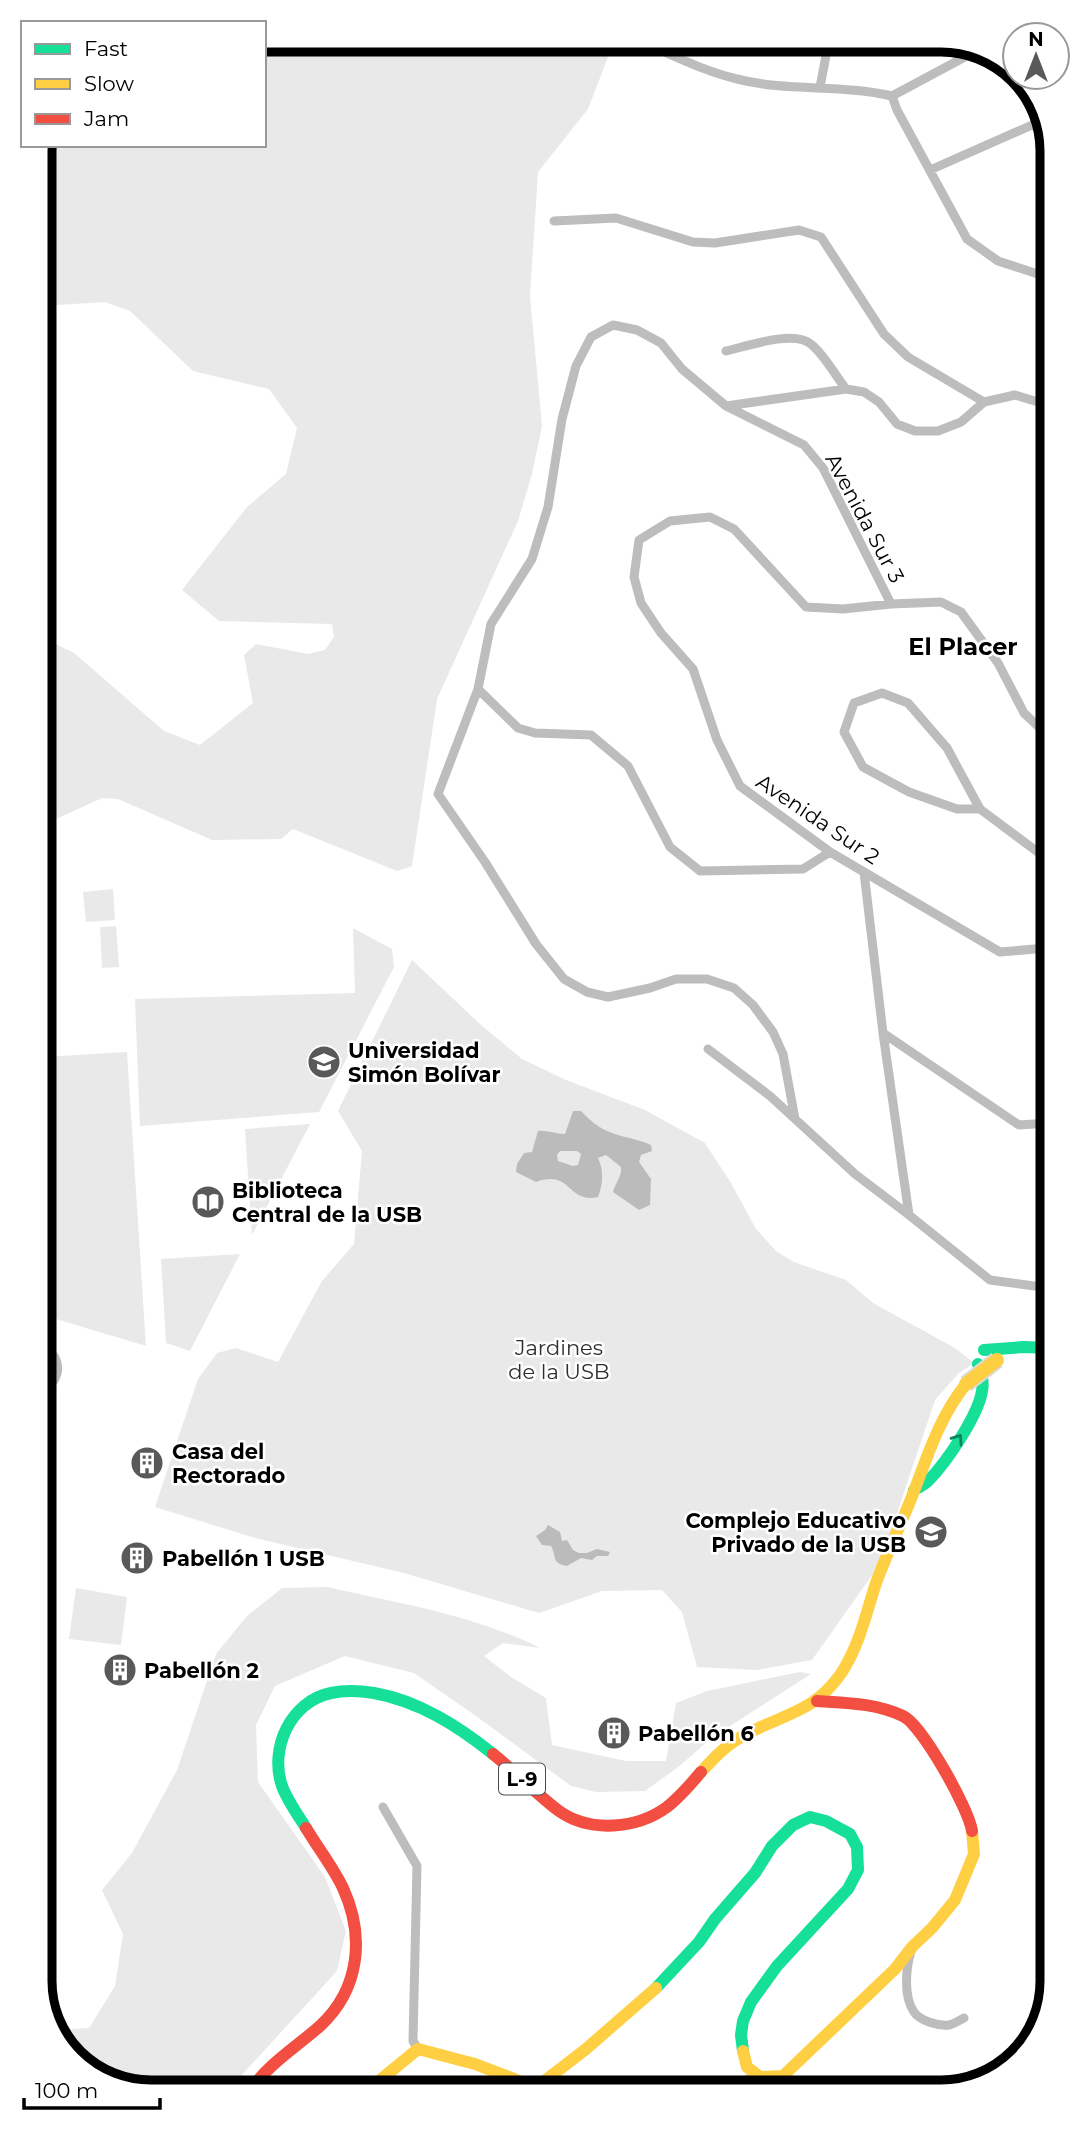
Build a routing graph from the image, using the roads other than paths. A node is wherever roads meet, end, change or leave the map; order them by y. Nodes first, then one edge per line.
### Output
1 (666, 53) edge
2 (827, 53) edge
3 (967, 56) edge
4 (820, 87) junction
5 (892, 96) junction
6 (1036, 127) edge
7 (930, 170) junction
8 (554, 221) dead end
9 (1040, 275) edge
10 (726, 351) dead end
11 (846, 389) junction
12 (984, 402) junction
13 (1040, 402) edge
14 (726, 406) junction
15 (891, 604) junction
16 (478, 689) junction
17 (1040, 728) edge
18 (980, 808) junction
19 (830, 852) junction
20 (1040, 854) edge
21 (864, 872) junction
22 (1040, 949) edge
23 (883, 1033) junction
24 (708, 1049) dead end
25 (795, 1119) junction
26 (1040, 1124) edge
27 (909, 1215) junction
28 (1040, 1287) edge
29 (1040, 1348) edge
30 (984, 1350) dead end
31 (1040, 1350) edge
32 (978, 1364) dead end
33 (915, 1490) junction
34 (817, 1701) junction
35 (383, 1807) dead end
36 (913, 1946) junction
37 (964, 2018) dead end
38 (418, 2049) junction
39 (760, 2077) junction
40 (257, 2080) edge
41 (380, 2080) edge
42 (517, 2080) edge
43 (545, 2080) edge
44 (745, 2080) edge

1 - 4 street
2 - 4 street
3 - 5 street
4 - 5 street
5 - 7 street
6 - 7 street
7 - 9 street
8 - 12 street
10 - 11 street
11 - 12 street
11 - 14 street
12 - 13 street
14 - 15 street, Avenida Sur 3
14 - 16 street, Avenida Sur 3
15 - 17 street
15 - 19 street, Avenida Sur 2
16 - 19 street
16 - 25 street
18 - 18 street
18 - 20 street
19 - 21 street, Avenida Sur 2
21 - 22 street, Avenida Sur 2
21 - 23 street
23 - 26 street
23 - 27 street
24 - 25 street
25 - 27 street
27 - 28 street
29 - 30 main road
31 - 33 main road, L-9, bridge
33 -> 32 main road
33 - 34 main road, L-9
34 - 36 main road
34 - 40 main road, L-9
35 - 38 street
36 - 37 street
36 - 39 main road
38 - 41 main road
38 - 42 main road
39 - 43 main road
39 - 44 street

